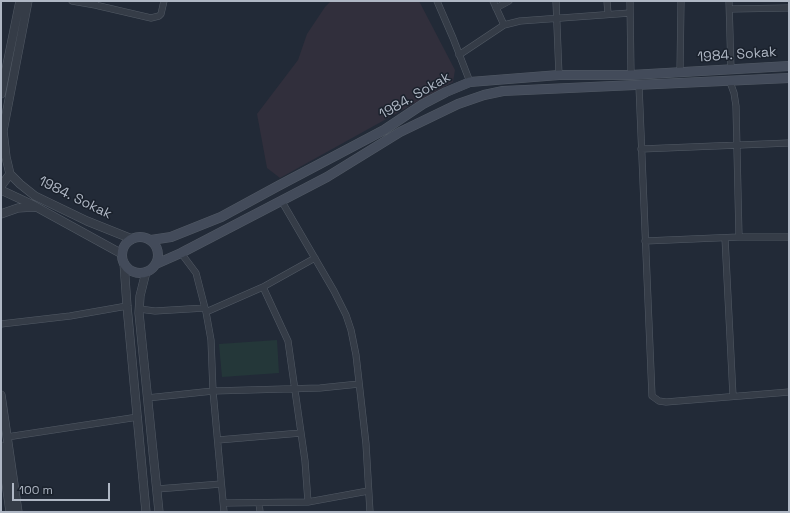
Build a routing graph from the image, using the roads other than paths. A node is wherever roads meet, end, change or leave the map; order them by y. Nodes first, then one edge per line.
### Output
1 (20, 1) edge
2 (28, 1) edge
3 (72, 1) edge
4 (164, 1) edge
5 (437, 1) edge
6 (493, 1) edge
7 (509, 1) edge
8 (556, 1) edge
9 (607, 1) edge
10 (630, 1) edge
11 (681, 1) edge
12 (729, 1) edge
13 (95, 3) edge
14 (766, 4) edge
15 (496, 8) junction
16 (789, 8) edge
17 (730, 9) junction
18 (630, 13) junction
19 (608, 14) junction
20 (556, 18) junction
21 (504, 25) junction
22 (459, 55) junction
23 (789, 66) edge
24 (731, 70) junction
25 (680, 72) junction
26 (560, 75) junction
27 (631, 75) junction
28 (789, 78) edge
29 (492, 80) junction
30 (470, 82) junction
31 (730, 82) junction
32 (639, 86) junction
33 (493, 93) junction
34 (1, 94) edge
35 (789, 143) edge
36 (737, 144) junction
37 (641, 150) junction
38 (4, 161) edge
39 (10, 174) junction
40 (1, 186) edge
41 (1, 190) edge
42 (282, 200) junction
43 (36, 207) junction
44 (1, 214) edge
45 (739, 237) junction
46 (789, 237) edge
47 (725, 238) junction
48 (132, 239) junction
49 (151, 240) junction
50 (645, 241) junction
51 (181, 253) junction
52 (315, 258) junction
53 (123, 259) junction
54 (156, 264) junction
55 (146, 272) junction
56 (263, 287) junction
57 (127, 306) junction
58 (139, 309) junction
59 (205, 310) junction
60 (1, 324) edge
61 (359, 384) junction
62 (295, 389) junction
63 (213, 391) junction
64 (789, 392) edge
65 (1, 395) edge
66 (733, 396) junction
67 (147, 398) junction
68 (138, 417) junction
69 (301, 434) junction
70 (7, 437) junction
71 (218, 440) junction
72 (1, 446) edge
73 (221, 484) junction
74 (4, 488) edge
75 (157, 489) junction
76 (368, 491) junction
77 (259, 502) junction
78 (308, 502) junction
79 (224, 503) junction
80 (10, 512) edge
81 (18, 512) edge
82 (146, 512) edge
83 (159, 512) edge
84 (224, 512) edge
85 (260, 512) edge
86 (370, 512) edge

1 - 34 street
2 - 38 street
3 - 13 street
4 - 13 street
5 - 22 street
6 - 15 street
7 - 15 street
8 - 20 street
9 - 19 street
10 - 18 street
11 - 25 street
12 - 17 street
14 - 16 street
14 - 17 street
15 - 21 street
17 - 24 street
18 - 19 street
18 - 27 street
19 - 20 street
20 - 21 street
20 - 26 street
21 - 22 street
22 - 30 street
23 - 24 main road, 1984. Sokak
24 - 25 main road, 1984. Sokak
25 - 27 main road, 1984. Sokak
26 - 27 main road, 1984. Sokak
26 - 29 main road, 1984. Sokak
28 - 31 main road
29 - 30 main road, 1984. Sokak
29 - 33 main road
30 - 49 main road, 1984. Sokak
31 - 32 main road
31 - 36 street
32 - 33 main road
32 - 37 street
33 - 42 main road
35 - 36 street
36 - 37 street
36 - 45 street
37 - 50 street
38 - 39 street
39 - 40 street
39 - 48 street, 1984. Sokak
41 - 43 street
42 - 51 main road
42 - 52 street
43 - 44 street
43 - 53 street
45 - 46 street
45 - 47 street
47 - 50 street
47 - 66 street
48 - 49 main road
48 - 53 main road
49 - 54 main road
50 - 66 street
51 - 54 main road
51 - 59 street
52 - 56 street
52 - 61 street
53 - 55 main road
53 - 57 street
54 - 55 main road
55 - 58 street
56 - 59 street
56 - 62 street
57 - 60 street
57 - 68 street
58 - 59 street
58 - 67 street
59 - 63 street
61 - 62 street
61 - 76 street
62 - 63 street
62 - 69 street
63 - 67 street
63 - 71 street
64 - 66 street
65 - 70 street
67 - 75 street
68 - 70 street
68 - 82 street
69 - 71 street
69 - 78 street
70 - 81 street
71 - 73 street
72 - 74 street
73 - 75 street
73 - 79 street
74 - 80 street
75 - 83 street
76 - 78 street
76 - 86 street
77 - 78 street
77 - 79 street
77 - 85 street
79 - 84 street

